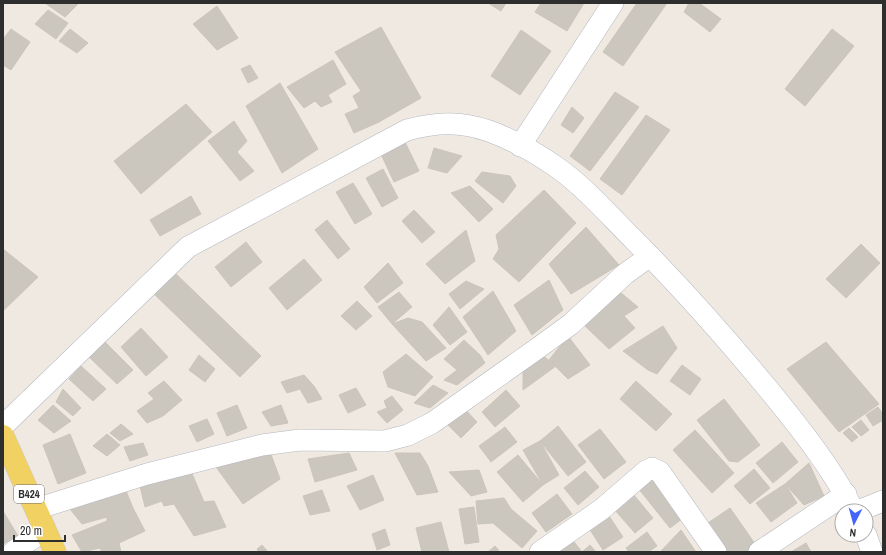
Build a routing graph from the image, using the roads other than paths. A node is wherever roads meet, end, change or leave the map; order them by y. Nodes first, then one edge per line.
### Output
1 (613, 3) edge
2 (520, 146) junction
3 (650, 256) junction
4 (3, 426) edge
5 (3, 436) edge
6 (850, 503) edge
7 (36, 509) junction
8 (834, 512) edge
9 (45, 530) junction
10 (13, 552) edge
11 (55, 552) edge
12 (540, 552) edge
13 (716, 552) edge
14 (759, 552) edge

1 - 2 street
2 - 3 street
2 - 4 street
3 - 6 street
3 - 7 street
5 - 7 main road, B424
7 - 9 main road, B424
8 - 14 street
9 - 10 street
9 - 11 main road, B424
12 - 13 street

